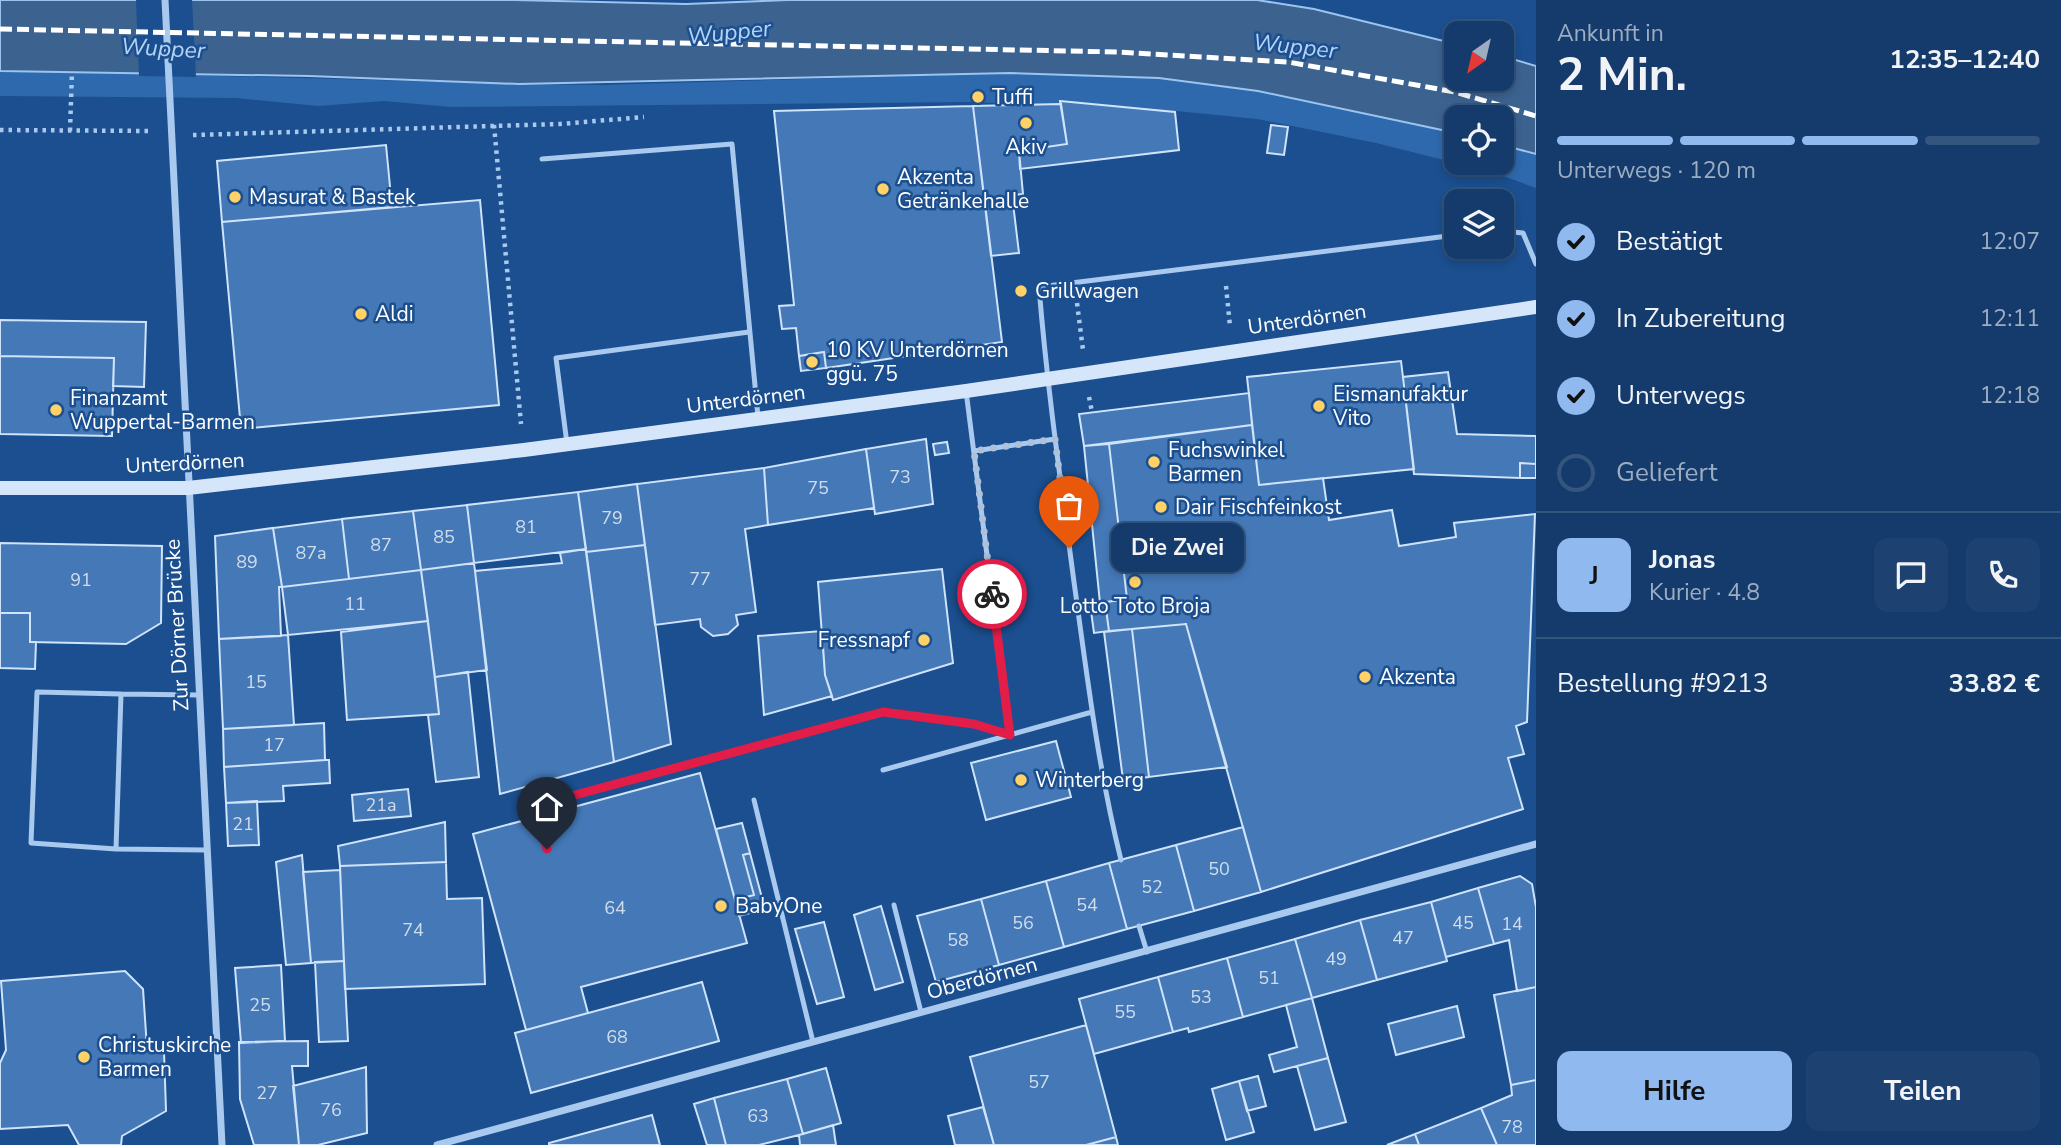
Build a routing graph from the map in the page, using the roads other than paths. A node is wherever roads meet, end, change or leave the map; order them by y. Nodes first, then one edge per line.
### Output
1 (165, 0) edge
2 (542, 159) dead end
3 (1514, 232) edge
4 (1444, 237) edge
5 (1536, 264) edge
6 (1536, 307) edge
7 (749, 331) junction
8 (1045, 378) junction
9 (966, 391) junction
10 (759, 420) junction
11 (1055, 439) junction
12 (567, 444) junction
13 (974, 451) junction
14 (0, 488) edge
15 (188, 488) junction
16 (121, 694) junction
17 (198, 695) junction
18 (1092, 712) junction
19 (1010, 735) junction
20 (883, 769) dead end
21 (754, 800) dead end
22 (1536, 844) edge
23 (116, 849) junction
24 (547, 849) dead end
25 (206, 850) junction
26 (1121, 860) dead end
27 (894, 905) dead end
28 (1139, 926) dead end
29 (1147, 952) junction
30 (921, 1012) junction
31 (813, 1042) junction
32 (222, 1145) edge
33 (437, 1145) edge

1 - 15 street, Zur Dörner Brücke
2 - 7 lane
3 - 5 lane
4 - 8 lane
6 - 8 street, Unterdörnen
7 - 10 lane
7 - 12 lane
8 - 9 street, Unterdörnen
8 - 11 lane
9 - 10 street, Unterdörnen
9 - 13 lane
10 - 12 street, Unterdörnen
11 - 13 lane
11 - 18 lane
12 - 15 street, Unterdörnen
13 - 19 lane
14 - 15 street, Unterdörnen
15 - 17 street, Zur Dörner Brücke
16 - 17 lane
16 - 23 lane
16 - 23 lane
17 - 25 street, Zur Dörner Brücke
18 - 19 lane
18 - 26 lane
19 - 20 lane
19 - 24 lane
21 - 31 lane
22 - 29 street, Oberdörnen
23 - 25 lane
25 - 32 street, Zur Dörner Brücke
27 - 30 lane
28 - 29 lane
29 - 30 street, Oberdörnen
30 - 31 street, Oberdörnen
31 - 33 street, Oberdörnen

